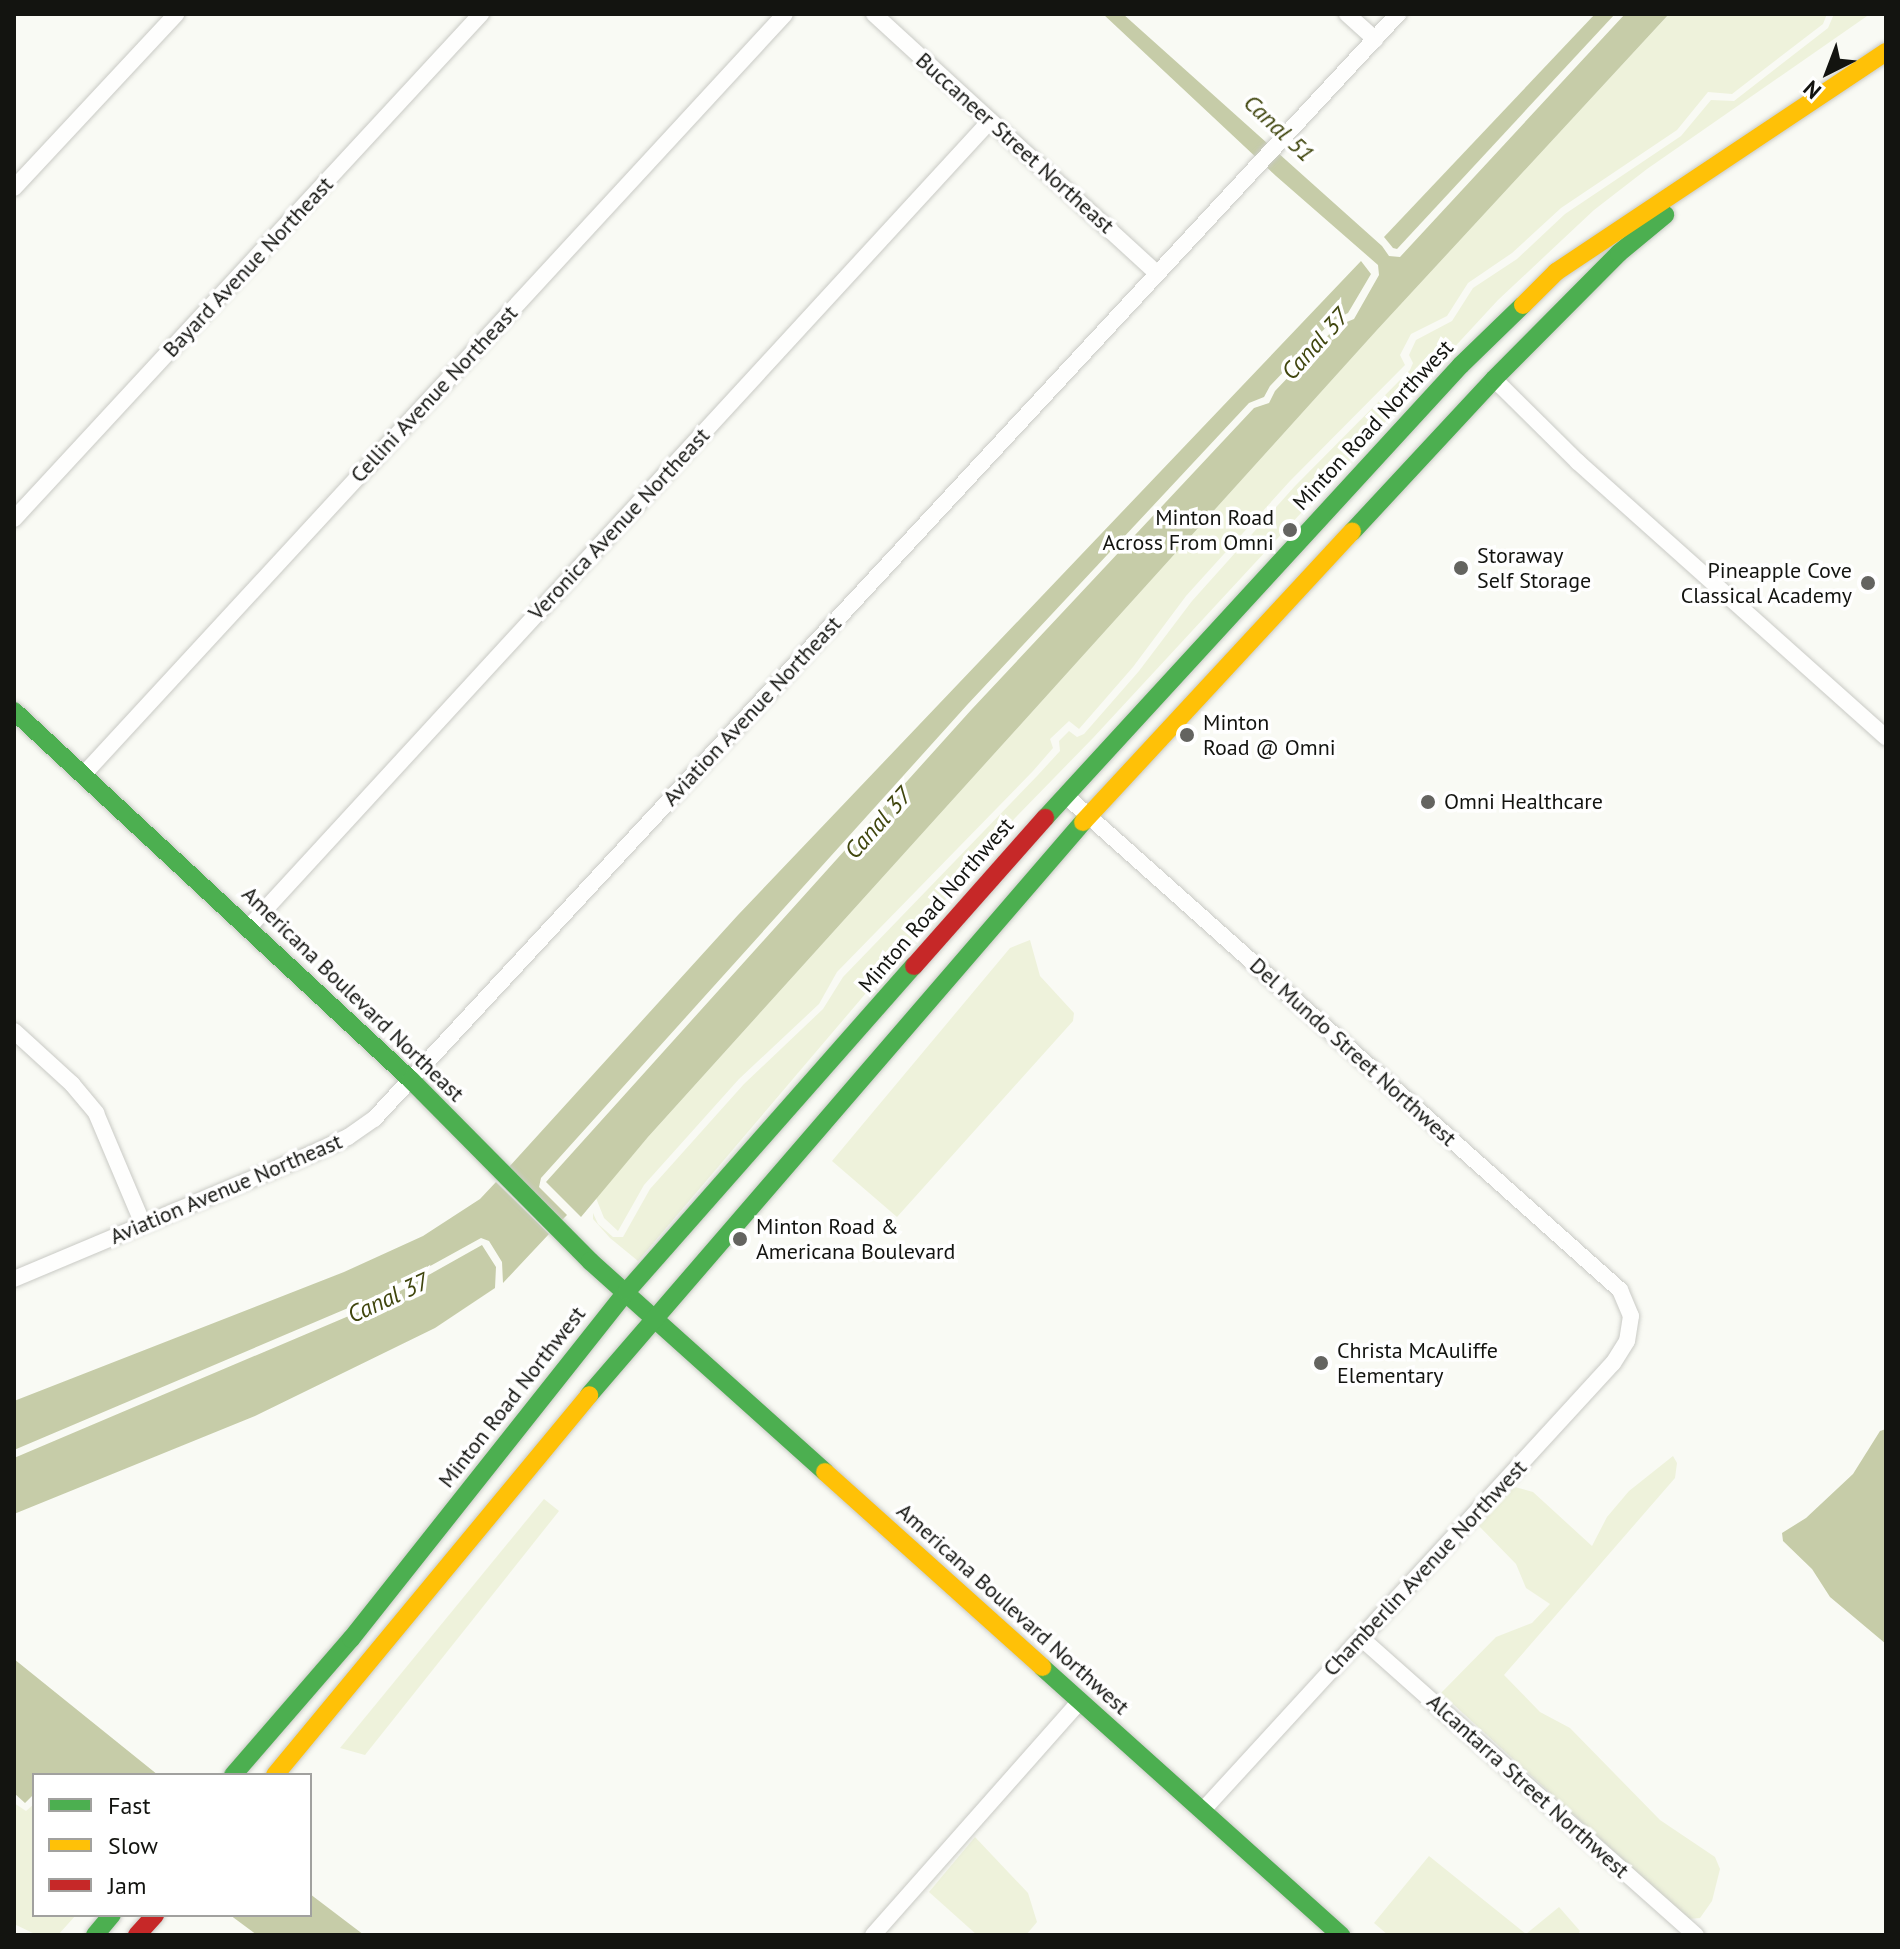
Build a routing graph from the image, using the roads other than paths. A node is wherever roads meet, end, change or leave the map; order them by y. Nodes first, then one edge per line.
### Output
1 (176, 14) edge
2 (481, 14) edge
3 (785, 14) edge
4 (874, 14) edge
5 (1347, 14) edge
6 (1398, 14) edge
7 (1375, 39) junction
8 (1886, 52) edge
9 (990, 121) junction
10 (1750, 143) junction
11 (14, 188) edge
12 (1157, 273) junction
13 (1494, 379) junction
14 (14, 519) edge
15 (14, 711) edge
16 (1886, 737) edge
17 (83, 775) junction
18 (1065, 795) junction
19 (1088, 816) junction
20 (249, 927) junction
21 (14, 1031) edge
22 (411, 1080) junction
23 (143, 1224) junction
24 (14, 1279) edge
25 (627, 1291) junction
26 (1631, 1316) joint
27 (654, 1317) junction
28 (1361, 1638) junction
29 (1079, 1702) junction
30 (235, 1773) edge
31 (277, 1773) edge
32 (1202, 1811) junction
33 (110, 1917) edge
34 (153, 1917) edge
35 (95, 1935) edge
36 (137, 1935) edge
37 (873, 1935) edge
38 (1341, 1935) edge
39 (1696, 1935) edge

1 - 11 street
2 - 14 street, Bayard Avenue Northeast
3 - 17 street, Cellini Avenue Northeast
4 - 9 street, Buccaneer Street Northeast
5 - 7 street
6 - 7 street, Aviation Avenue Northeast
7 - 12 street, Aviation Avenue Northeast
8 - 10 main road, Minton Road Northwest
9 - 12 street, Buccaneer Street Northeast
9 - 20 street, Veronica Avenue Northeast
10 - 13 main road, Minton Road Northwest
10 - 18 main road, Minton Road Northwest
12 - 22 street, Aviation Avenue Northeast
13 - 16 street
13 - 19 main road, Minton Road Northwest
15 - 17 main road, Americana Boulevard Northeast
17 - 20 main road, Americana Boulevard Northeast
18 - 19 street, Del Mundo Street Northwest
18 - 25 main road, Minton Road Northwest
19 - 26 street, Del Mundo Street Northwest
19 - 27 main road, Minton Road Northwest
20 - 22 main road, Americana Boulevard Northeast
21 - 23 street
22 - 23 street, Aviation Avenue Northeast
22 - 25 main road, Americana Boulevard Northeast
23 - 24 street, Aviation Avenue Northeast
25 - 27 main road, Americana Boulevard Northeast
25 - 30 main road, Minton Road Northwest
26 - 28 street, Chamberlin Avenue Northwest
27 - 29 main road, Americana Boulevard Northwest
27 - 31 main road, Minton Road Northwest
28 - 32 street, Chamberlin Avenue Northwest
28 - 39 street, Alcantarra Street Northwest
29 - 32 main road, Americana Boulevard Northwest
29 - 37 street
32 - 38 main road, Americana Boulevard Northwest
33 - 35 main road
34 - 36 main road

